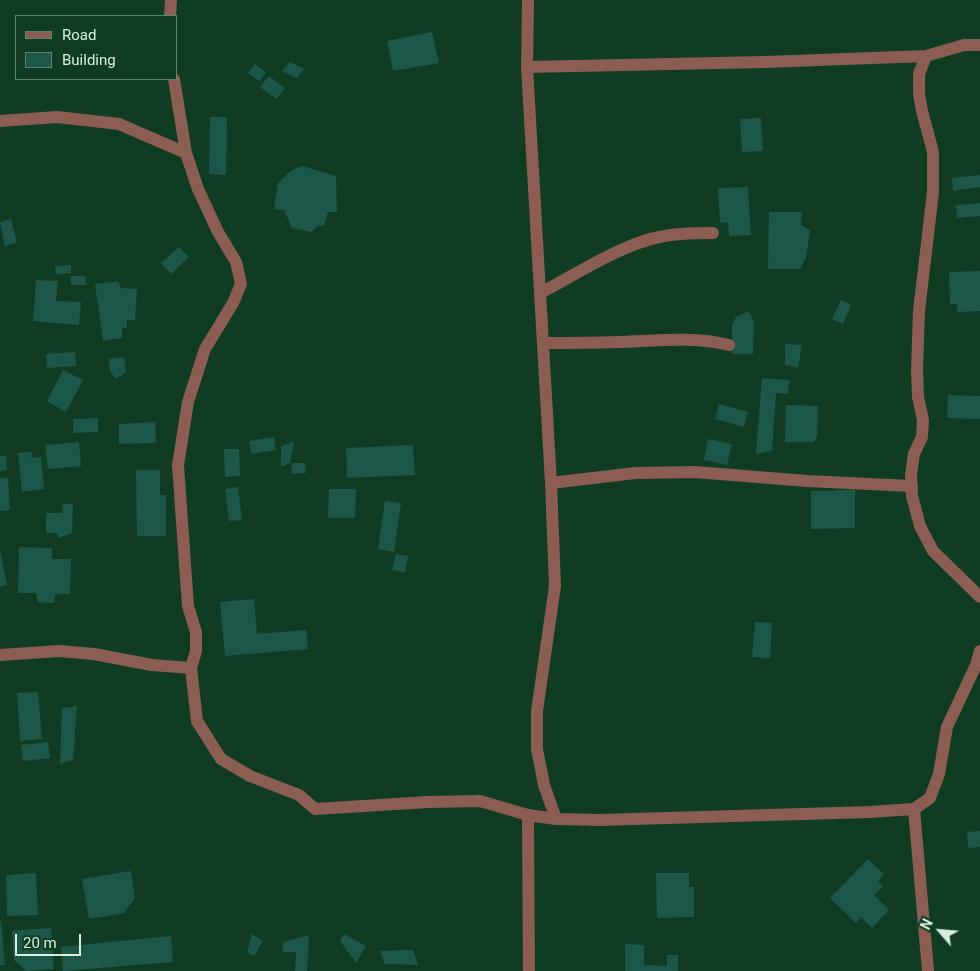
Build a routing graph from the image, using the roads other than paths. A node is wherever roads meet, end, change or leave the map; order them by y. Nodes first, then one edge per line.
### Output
1 (171, 0) edge
2 (528, 0) edge
3 (170, 15) edge
4 (980, 45) edge
5 (926, 56) junction
6 (527, 67) junction
7 (174, 80) edge
8 (0, 121) edge
9 (186, 153) junction
10 (713, 233) dead end
11 (540, 293) junction
12 (543, 343) junction
13 (729, 345) dead end
14 (551, 483) junction
15 (912, 486) junction
16 (980, 597) edge
17 (980, 651) edge
18 (0, 655) edge
19 (191, 668) junction
20 (914, 809) junction
21 (528, 815) junction
22 (556, 819) junction
23 (529, 971) edge
24 (928, 971) edge

1 - 3 street
2 - 6 street
4 - 5 street
5 - 6 street
5 - 15 street
6 - 11 street
7 - 9 street
8 - 9 street
9 - 19 street
10 - 11 street
11 - 12 street
12 - 13 street
12 - 14 street
14 - 15 street
14 - 22 street
15 - 16 street
17 - 20 street
18 - 19 street
19 - 21 street
20 - 22 street
20 - 24 street
21 - 22 street
21 - 23 street

